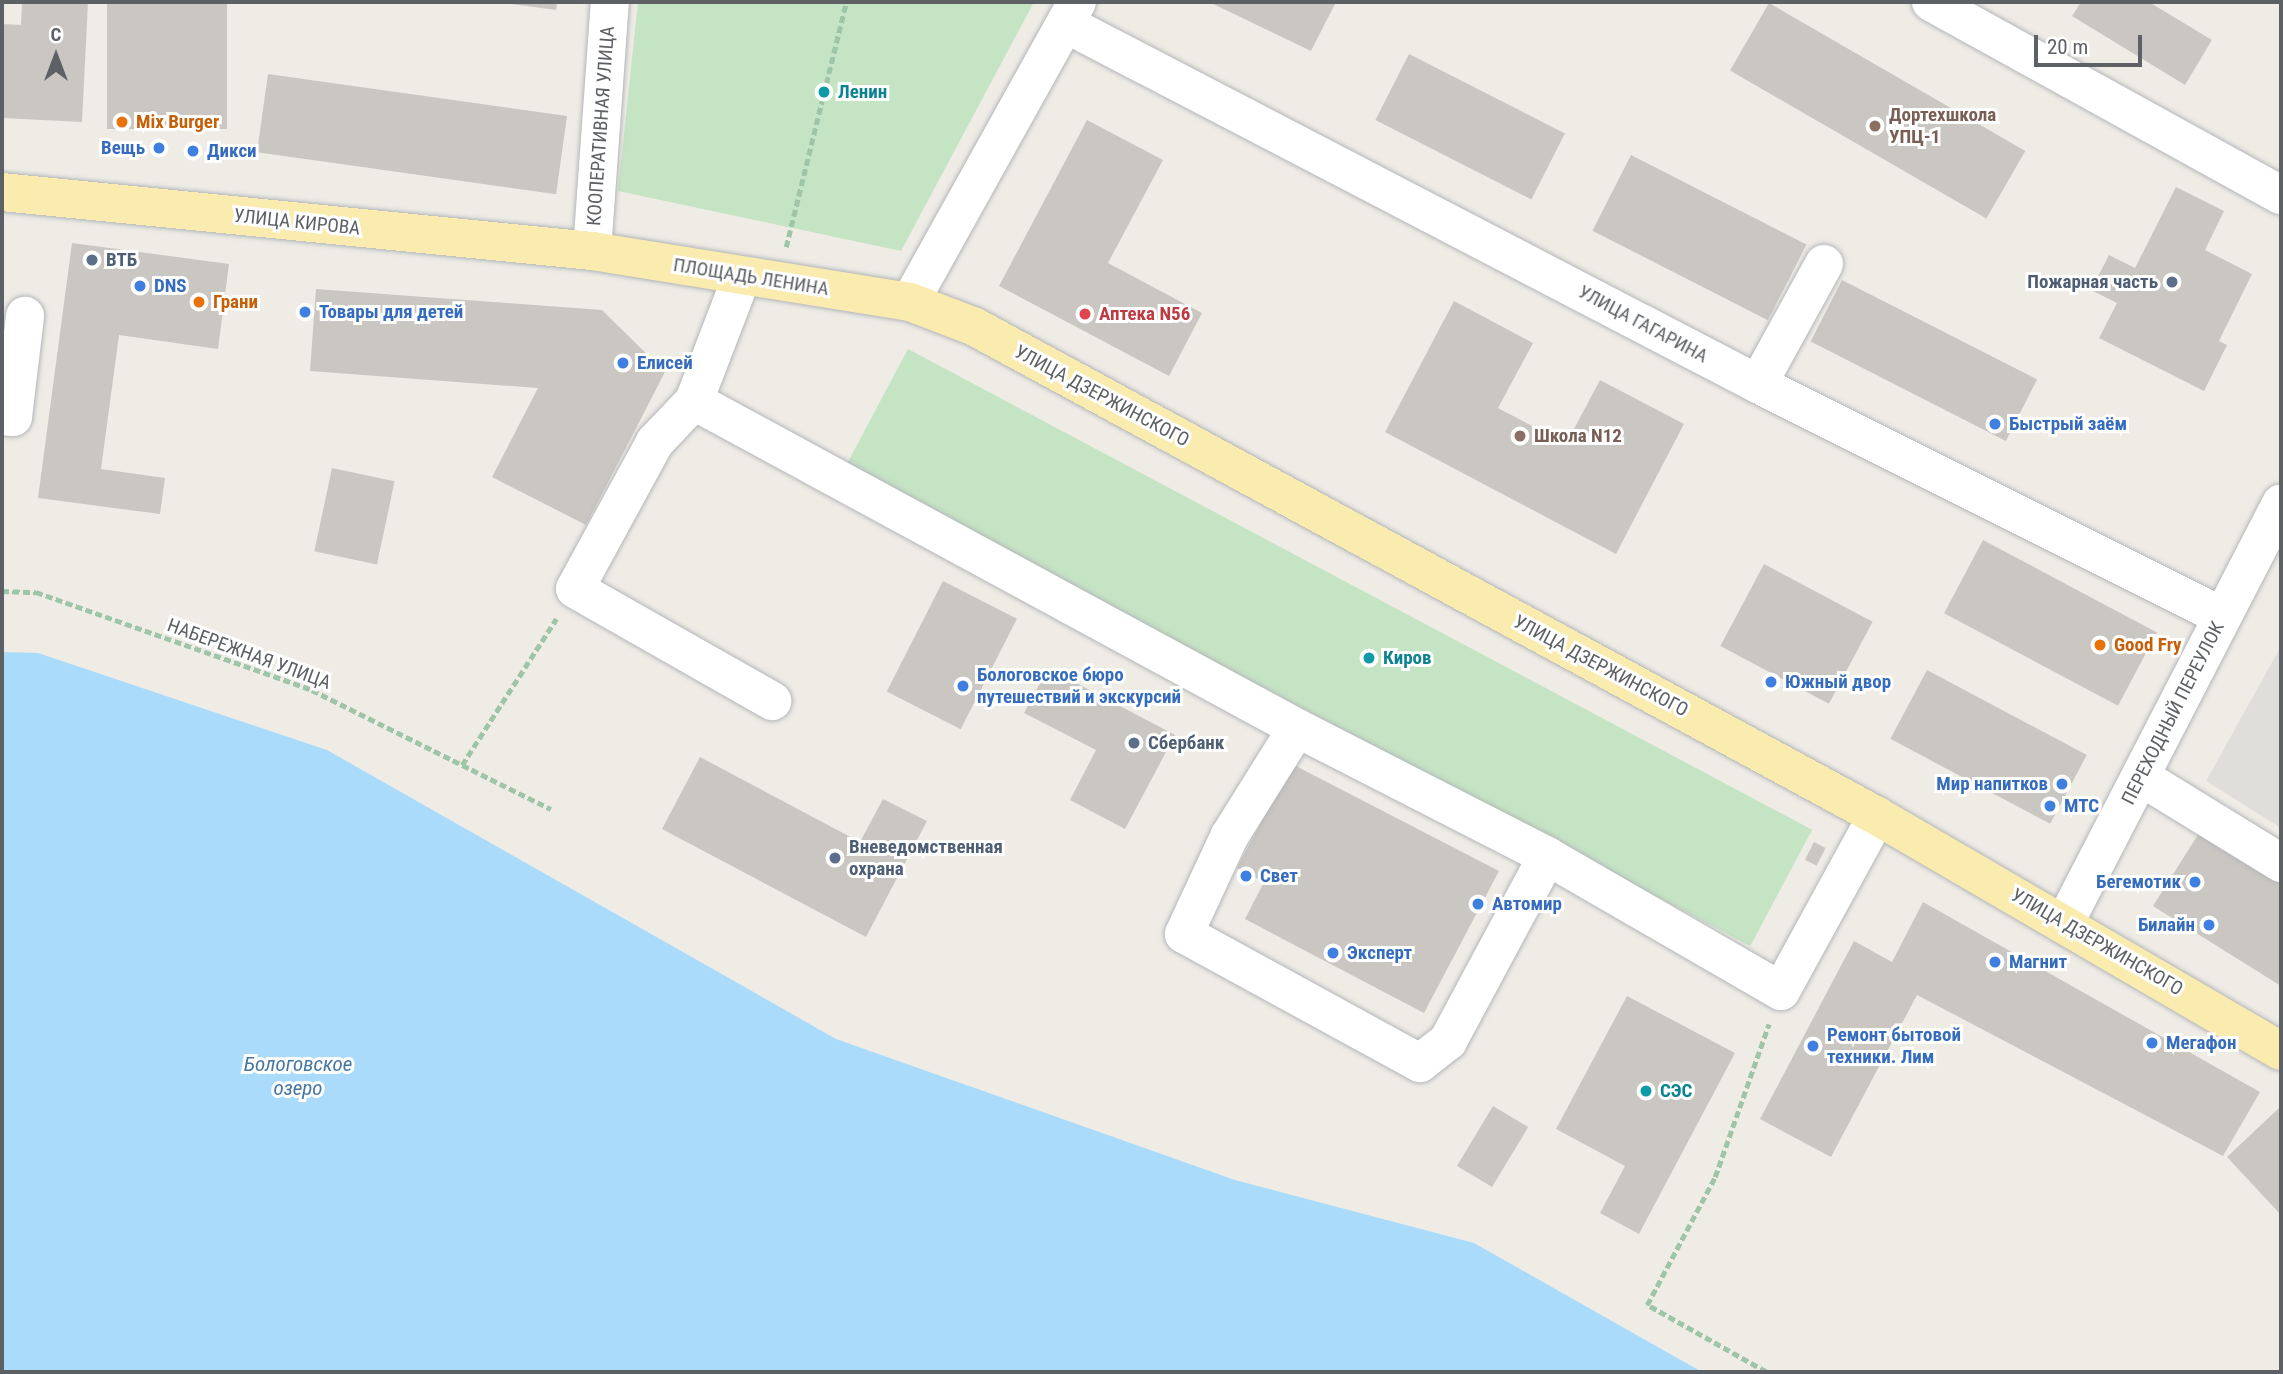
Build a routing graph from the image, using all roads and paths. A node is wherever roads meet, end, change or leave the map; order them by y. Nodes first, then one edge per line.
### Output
1 (610, 2) edge
2 (846, 2) edge
3 (1931, 2) edge
4 (1073, 13) edge
5 (2, 192) edge
6 (2281, 195) edge
7 (592, 251) junction
8 (1824, 264) dead end
9 (760, 279) junction
10 (910, 302) junction
11 (25, 316) dead end
12 (1758, 384) junction
13 (694, 401) junction
14 (2, 416) edge
15 (2281, 503) edge
16 (575, 589) junction
17 (2, 591) edge
18 (2221, 616) junction
19 (772, 701) dead end
20 (1297, 728) junction
21 (462, 765) junction
22 (2141, 778) junction
23 (551, 809) dead end
24 (1877, 816) junction
25 (1547, 856) junction
26 (2281, 863) edge
27 (2065, 922) junction
28 (1781, 991) junction
29 (2281, 1051) edge
30 (1766, 1372) edge

1 - 7 street, КООПЕРАТИВНАЯ УЛИЦА
2 - 9 path
3 - 6 street
4 - 10 street
4 - 12 street, УЛИЦА ГАГАРИНА
5 - 7 main road, УЛИЦА КИРОВА
7 - 9 main road, ПЛОЩАДЬ ЛЕНИНА
8 - 12 street
9 - 10 main road, ПЛОЩАДЬ ЛЕНИНА
9 - 13 street
10 - 24 main road, УЛИЦА ДЗЕРЖИНСКОГО
11 - 14 street
12 - 18 street, УЛИЦА ГАГАРИНА
13 - 16 street
13 - 20 street
15 - 18 street, ПЕРЕХОДНЫЙ ПЕРЕУЛОК
16 - 19 street
16 - 21 path
17 - 21 path, НАБЕРЕЖНАЯ УЛИЦА
18 - 22 street, ПЕРЕХОДНЫЙ ПЕРЕУЛОК
20 - 25 street
20 - 25 street
21 - 23 path, НАБЕРЕЖНАЯ УЛИЦА
22 - 26 street
22 - 27 street, ПЕРЕХОДНЫЙ ПЕРЕУЛОК
24 - 27 main road, УЛИЦА ДЗЕРЖИНСКОГО
24 - 28 street
25 - 28 street
27 - 29 main road, УЛИЦА ДЗЕРЖИНСКОГО
28 - 30 path

